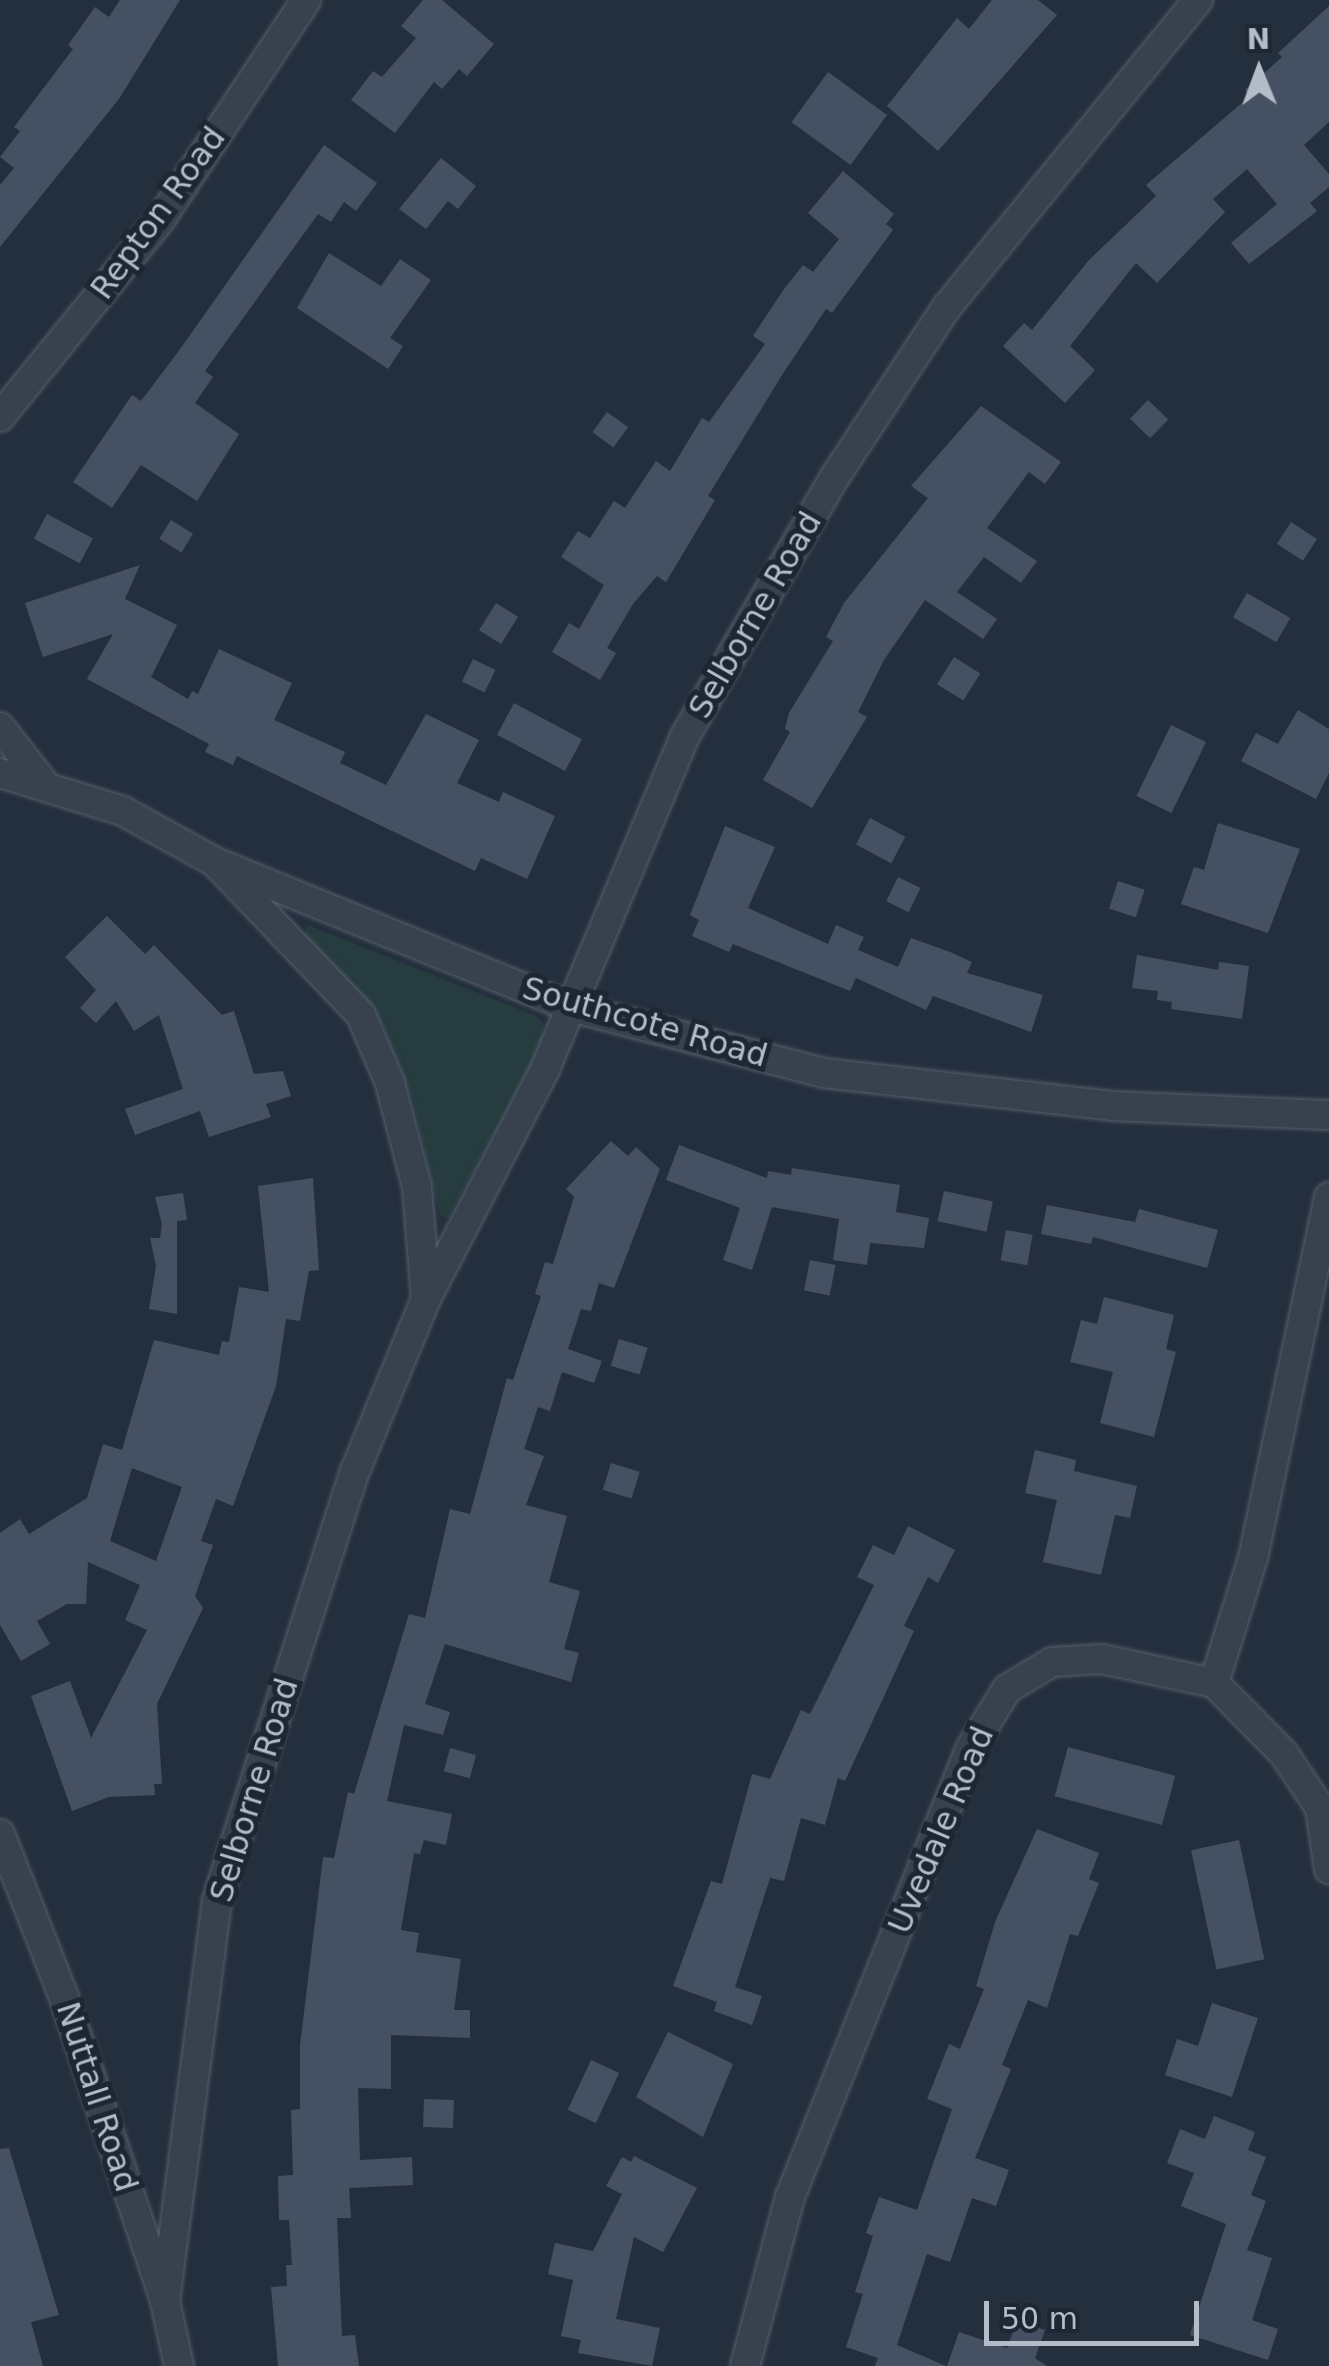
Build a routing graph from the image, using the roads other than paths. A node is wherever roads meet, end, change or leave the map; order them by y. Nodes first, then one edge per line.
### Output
1 (306, 0) edge
2 (1198, 0) edge
3 (0, 417) edge
4 (0, 726) edge
5 (0, 773) edge
6 (42, 782) junction
7 (215, 862) junction
8 (566, 1006) junction
9 (1329, 1115) edge
10 (1329, 1197) edge
11 (426, 1298) junction
12 (1214, 1684) junction
13 (0, 1834) edge
14 (1329, 1868) edge
15 (165, 2301) junction
16 (179, 2366) edge
17 (745, 2366) edge

1 - 3 street, Repton Road
2 - 8 street, Selborne Road
4 - 6 street
5 - 6 street, Southcote Road
6 - 7 street, Southcote Road
7 - 8 street, Southcote Road
7 - 11 street, Selborne Road
8 - 9 street, Southcote Road
8 - 11 street, Selborne Road
10 - 12 street
11 - 15 street, Selborne Road
12 - 14 street
12 - 17 street, Uvedale Road
13 - 15 street, Nuttall Road
15 - 16 street, Nuttall Road

